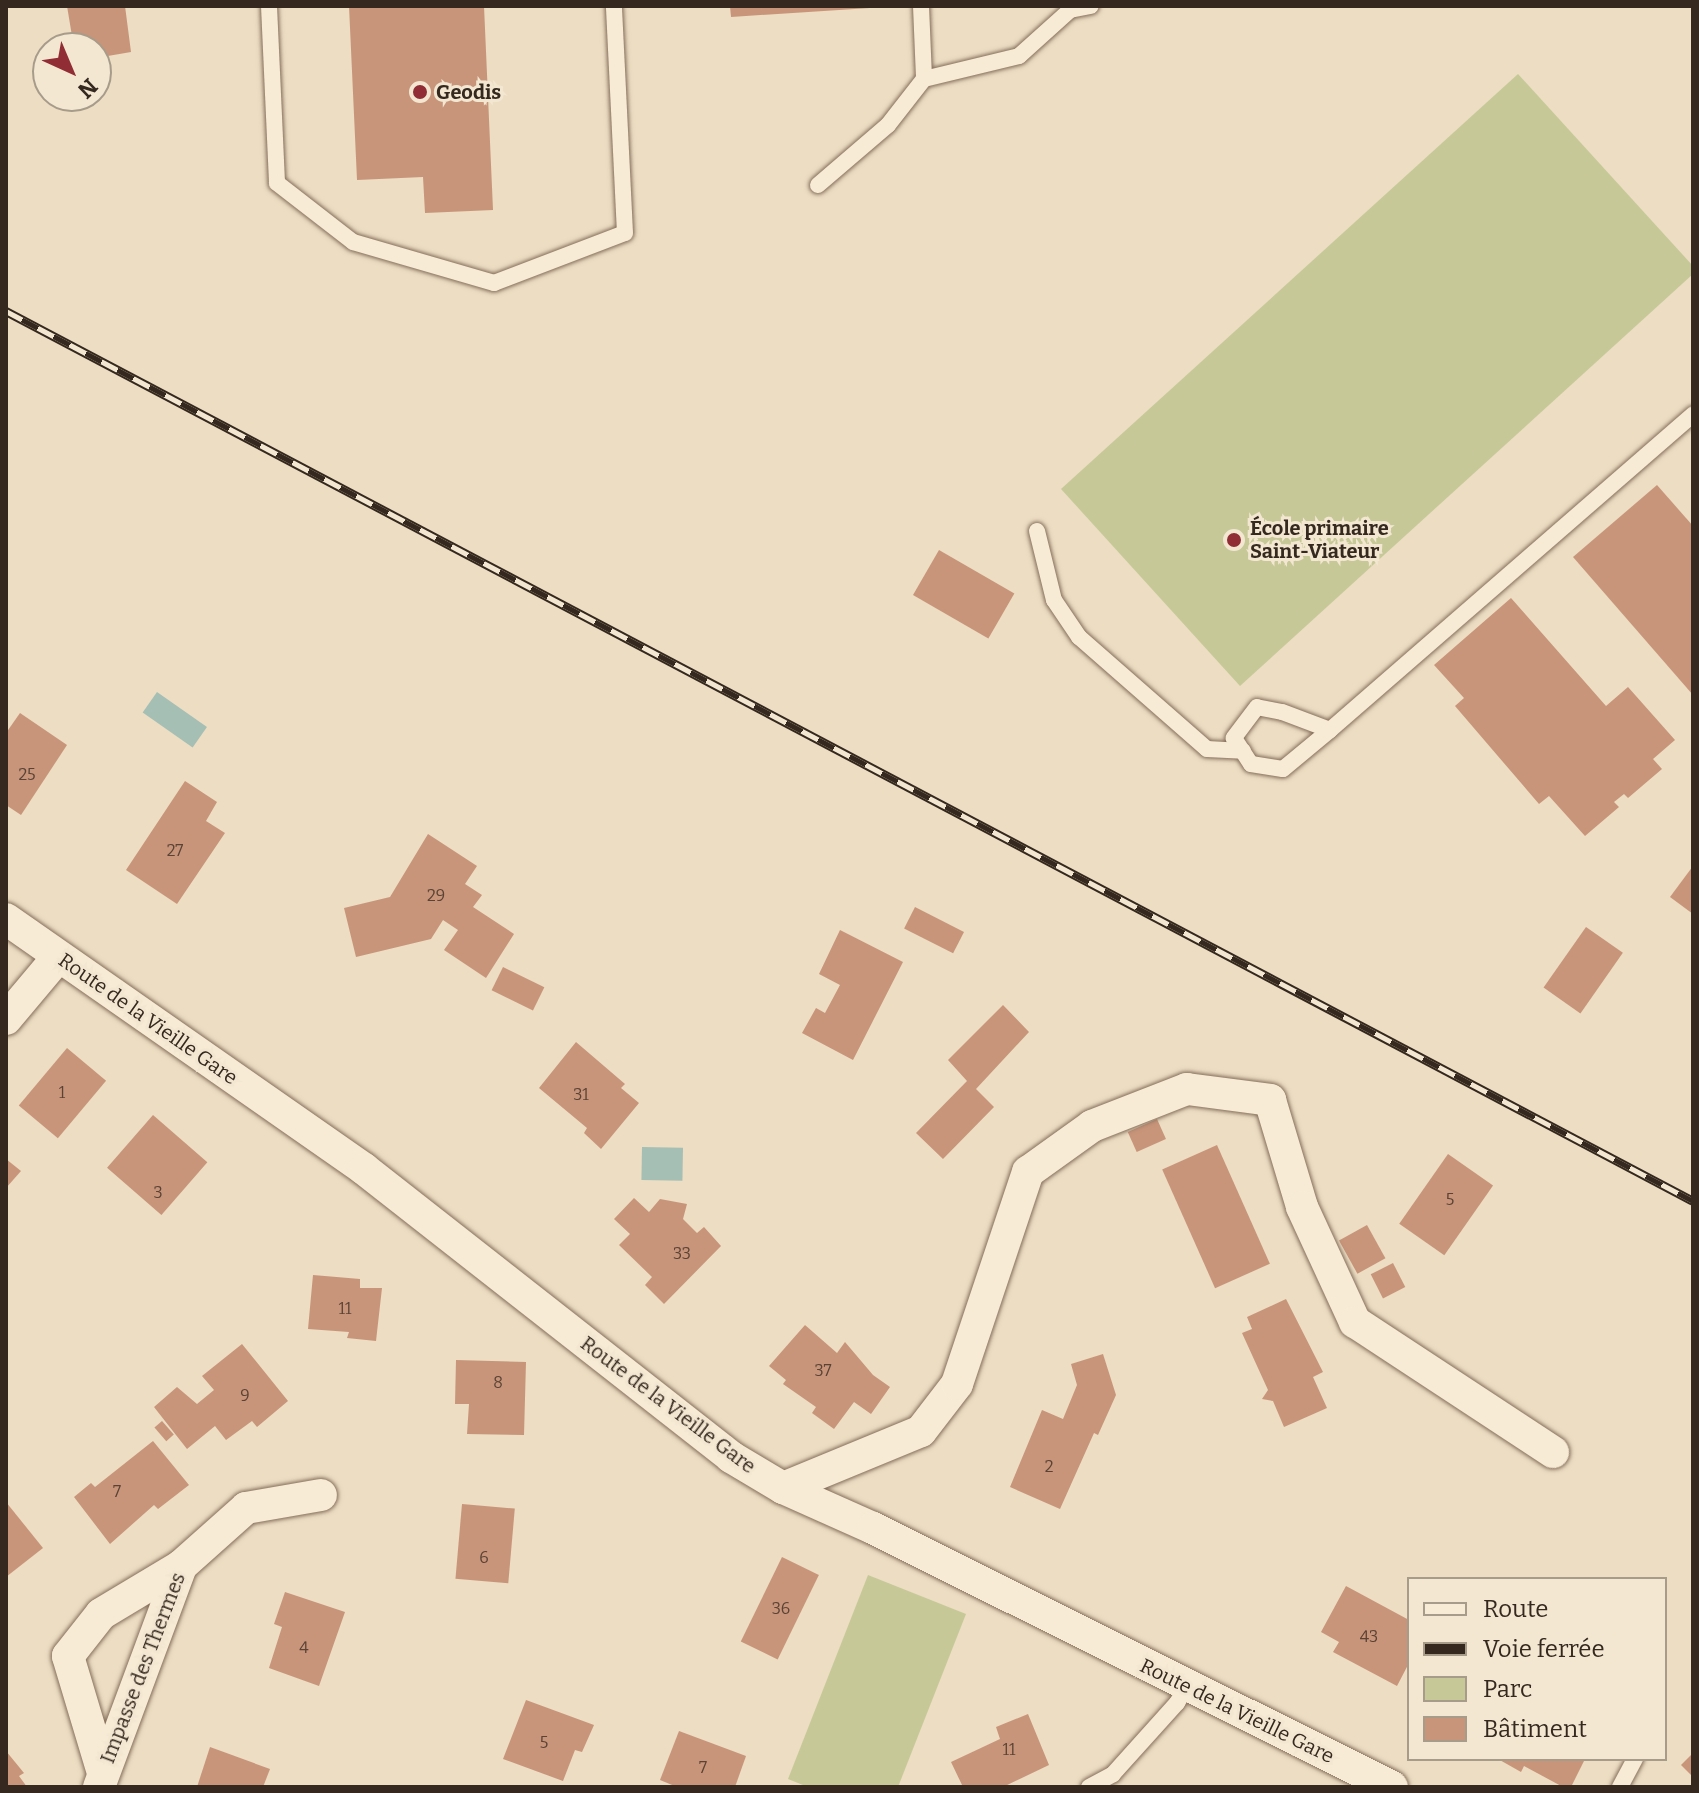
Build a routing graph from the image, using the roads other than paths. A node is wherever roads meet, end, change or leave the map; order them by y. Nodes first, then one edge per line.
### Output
1 (269, 6) edge
2 (614, 6) edge
3 (921, 6) edge
4 (1091, 6) edge
5 (1070, 8) edge
6 (924, 79) junction
7 (818, 185) dead end
8 (1693, 415) edge
9 (1037, 531) dead end
10 (1330, 730) junction
11 (1243, 751) junction
12 (6, 919) edge
13 (58, 957) junction
14 (6, 1019) edge
15 (1553, 1452) dead end
16 (783, 1488) junction
17 (321, 1495) dead end
18 (181, 1566) junction
19 (1187, 1686) junction
20 (1634, 1761) edge
21 (101, 1780) edge
22 (1089, 1787) edge
23 (1392, 1787) edge
24 (1620, 1787) edge

1 - 2 lane
3 - 6 lane
4 - 5 lane
5 - 6 lane
6 - 7 lane
8 - 10 lane
9 - 11 lane
10 - 11 lane
10 - 11 lane
12 - 13 street, Route de la Vieille Gare
13 - 14 street
13 - 16 street, Route de la Vieille Gare
15 - 16 street
16 - 19 street, Route de la Vieille Gare
17 - 18 street, Impasse des Thermes
18 - 21 street, Impasse des Thermes
18 - 21 street
19 - 22 lane
19 - 23 street, Route de la Vieille Gare
20 - 24 lane

